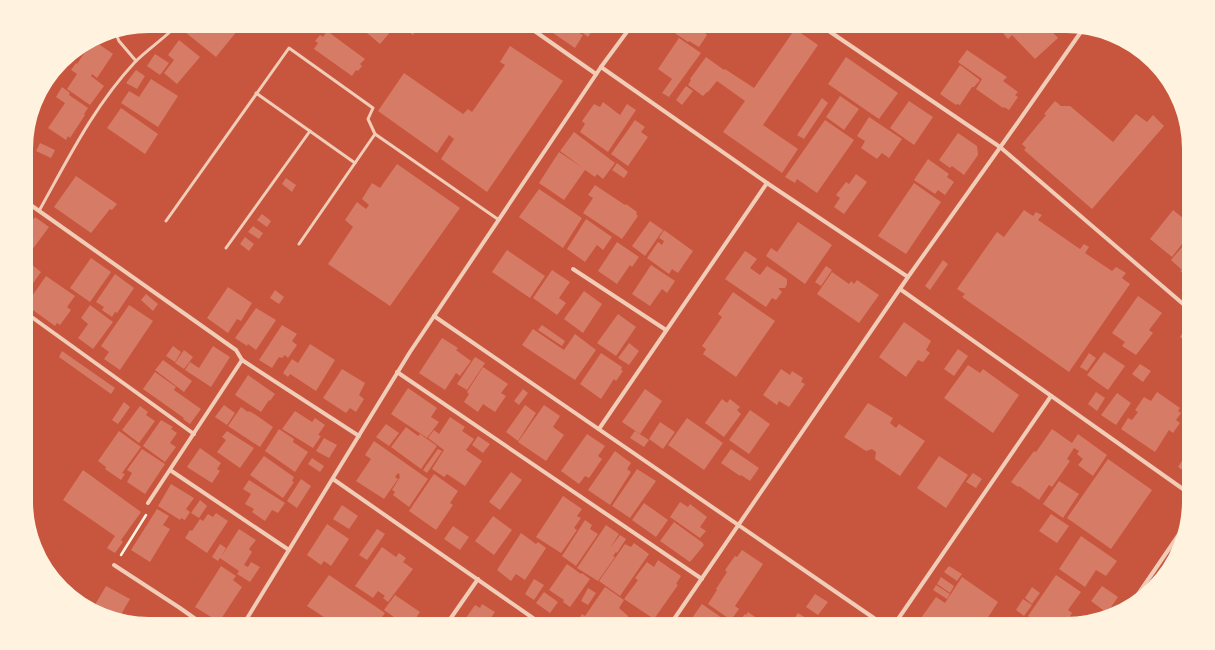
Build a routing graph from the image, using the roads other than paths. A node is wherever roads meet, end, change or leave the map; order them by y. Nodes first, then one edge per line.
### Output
1 (170, 32) edge
2 (536, 32) edge
3 (627, 32) edge
4 (830, 32) edge
5 (1080, 33) edge
6 (117, 37) edge
7 (136, 61) junction
8 (601, 67) junction
9 (596, 74) junction
10 (256, 93) junction
11 (310, 131) junction
12 (375, 134) junction
13 (1000, 147) junction
14 (355, 163) junction
15 (767, 183) junction
16 (32, 206) edge
17 (40, 211) junction
18 (499, 220) junction
19 (166, 221) dead end
20 (299, 244) dead end
21 (226, 248) dead end
22 (573, 269) dead end
23 (908, 277) junction
24 (900, 289) junction
25 (1183, 303) edge
26 (434, 316) junction
27 (32, 317) edge
28 (666, 330) junction
29 (242, 360) junction
30 (397, 372) junction
31 (1051, 396) junction
32 (599, 429) junction
33 (194, 434) junction
34 (359, 436) junction
35 (170, 470) junction
36 (333, 479) junction
37 (1183, 489) edge
38 (148, 503) road end
39 (739, 525) junction
40 (1177, 537) edge
41 (289, 550) junction
42 (114, 565) road end
43 (702, 579) junction
44 (478, 580) junction
45 (1140, 591) edge
46 (194, 618) edge
47 (247, 618) edge
48 (451, 618) edge
49 (533, 618) edge
50 (675, 618) edge
51 (874, 618) edge
52 (899, 618) edge

1 - 7 lane
2 - 9 street
3 - 8 street
4 - 13 street
5 - 13 street
6 - 7 lane
7 - 17 lane
8 - 9 street
8 - 15 street
9 - 18 street
10 - 11 lane
10 - 12 lane
10 - 19 lane
11 - 14 lane
11 - 21 lane
12 - 14 lane
12 - 18 lane
13 - 23 street
13 - 25 street
14 - 20 lane
15 - 23 street
15 - 28 street
16 - 17 street
17 - 29 street
18 - 26 street
22 - 28 street
23 - 24 street
24 - 31 street
24 - 39 street
26 - 30 street
26 - 32 street
27 - 33 street
28 - 32 street
29 - 33 street
29 - 34 street
30 - 34 street
30 - 43 street
31 - 37 street
31 - 52 street
32 - 39 street
33 - 35 street
34 - 36 street
35 - 38 street
35 - 41 street
36 - 41 street
36 - 44 street
39 - 43 street
39 - 51 street
40 - 45 street
41 - 47 street
42 - 46 street
43 - 50 street
44 - 48 street
44 - 49 street

